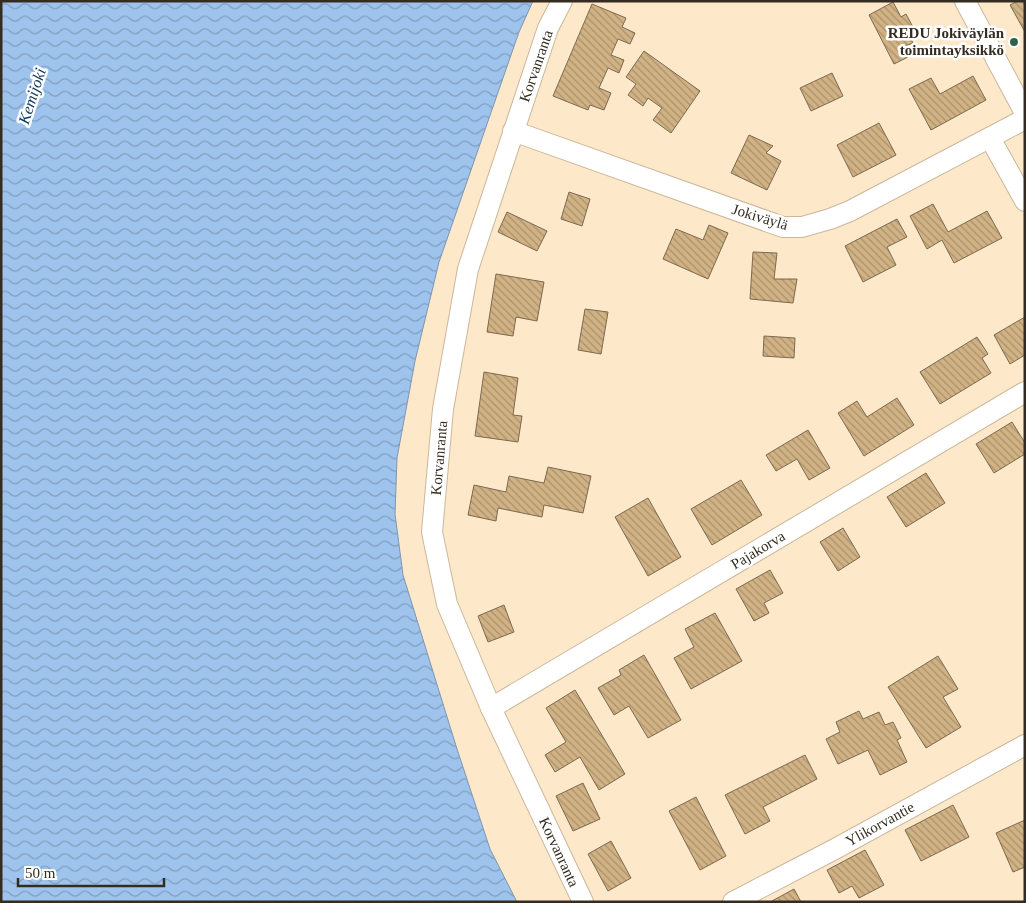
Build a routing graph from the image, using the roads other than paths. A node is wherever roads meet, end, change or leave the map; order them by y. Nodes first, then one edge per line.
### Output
1 (562, 1) edge
2 (965, 1) edge
3 (1025, 113) edge
4 (1025, 119) edge
5 (513, 131) junction
6 (990, 138) junction
7 (1025, 201) edge
8 (1025, 392) edge
9 (491, 708) junction
10 (1025, 745) edge
11 (583, 902) edge
12 (734, 902) edge

1 - 5 street, Korvanranta
2 - 3 street
4 - 6 street, Jokiväylä
5 - 6 street, Jokiväylä
5 - 9 street, Korvanranta
6 - 7 street
8 - 9 street, Pajakorva
9 - 11 street, Korvanranta
10 - 12 street, Ylikorvantie

